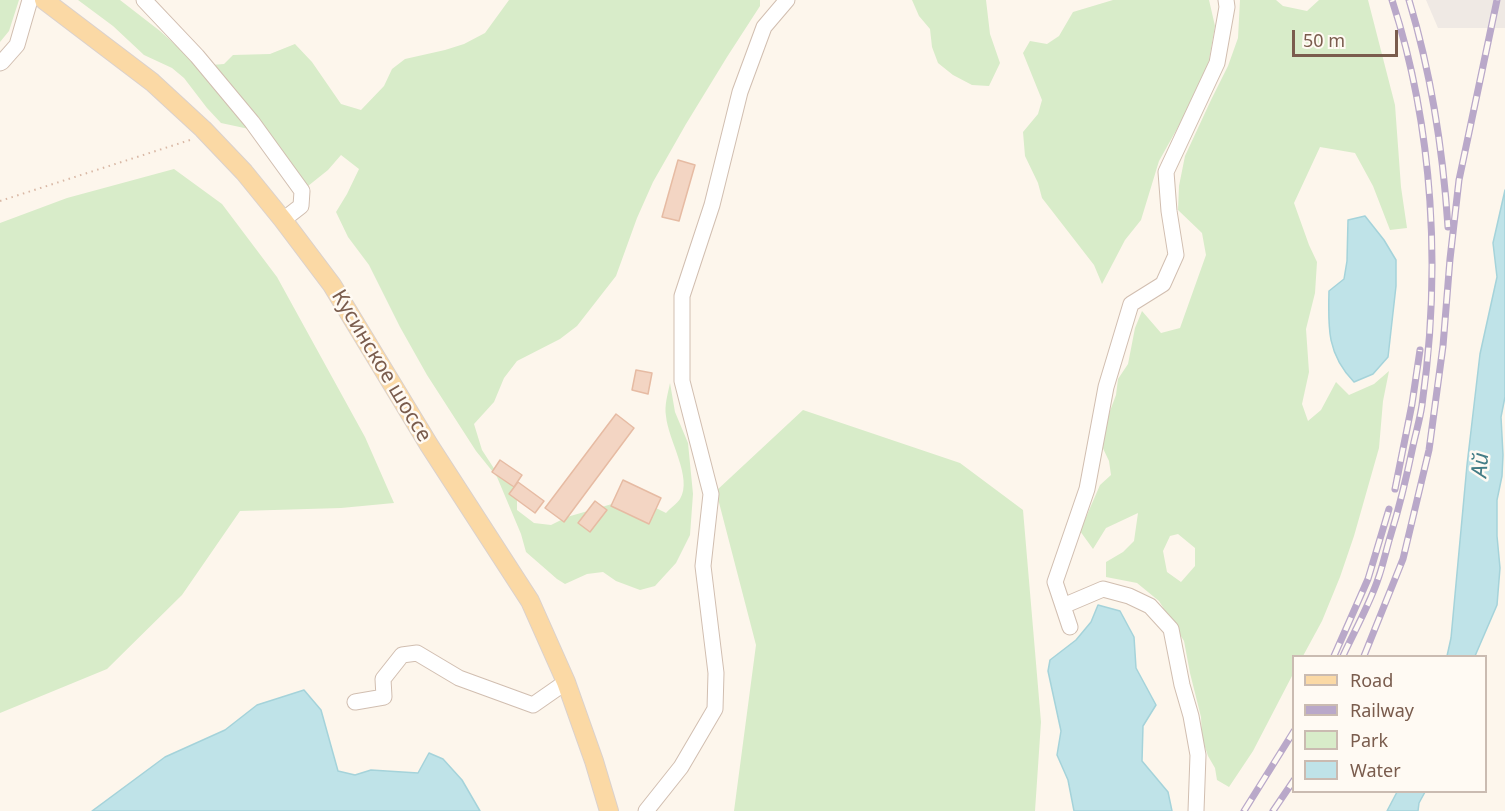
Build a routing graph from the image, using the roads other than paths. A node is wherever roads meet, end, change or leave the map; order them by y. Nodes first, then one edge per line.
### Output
1 (30, 0) edge
2 (44, 0) edge
3 (144, 0) edge
4 (787, 0) edge
5 (1226, 0) edge
6 (0, 63) edge
7 (283, 220) junction
8 (1063, 606) junction
9 (1070, 627) dead end
10 (566, 682) junction
11 (355, 702) dead end
12 (609, 811) edge
13 (646, 811) edge
14 (1196, 811) edge

1 - 6 street
2 - 7 main road, Кусинское шоссе
3 - 7 street
4 - 13 street
5 - 8 street
7 - 10 main road, Кусинское шоссе
8 - 9 street
8 - 14 street
10 - 11 street
10 - 12 main road, Кусинское шоссе

